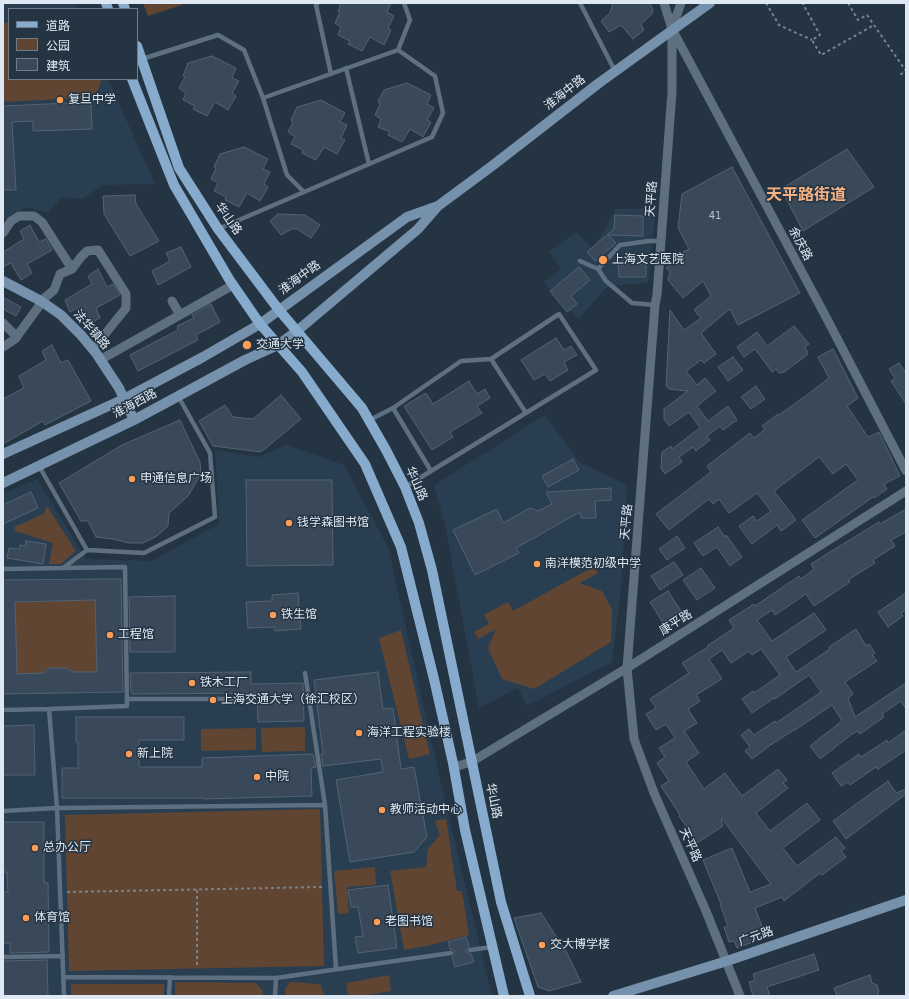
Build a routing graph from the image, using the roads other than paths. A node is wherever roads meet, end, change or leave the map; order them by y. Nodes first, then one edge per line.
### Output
1 (318, 3) edge
2 (404, 3) edge
3 (580, 3) edge
4 (664, 3) edge
5 (681, 3) edge
6 (710, 3) edge
7 (672, 29) junction
8 (138, 49) edge
9 (398, 50) junction
10 (141, 59) junction
11 (346, 68) junction
12 (615, 71) junction
13 (331, 74) junction
14 (132, 80) edge
15 (263, 98) junction
16 (369, 164) junction
17 (304, 192) junction
18 (438, 206) junction
19 (218, 229) junction
20 (3, 233) edge
21 (661, 241) junction
22 (580, 261) dead end
23 (72, 269) junction
24 (598, 269) junction
25 (3, 282) edge
26 (233, 285) junction
27 (172, 300) dead end
28 (41, 302) junction
29 (655, 305) junction
30 (279, 310) junction
31 (180, 315) junction
32 (3, 323) edge
33 (260, 324) junction
34 (297, 331) junction
35 (17, 337) junction
36 (278, 345) junction
37 (3, 347) edge
38 (93, 349) junction
39 (491, 359) junction
40 (100, 360) junction
41 (178, 396) junction
42 (124, 399) junction
43 (393, 408) junction
44 (526, 413) junction
45 (134, 420) junction
46 (370, 420) junction
47 (3, 454) edge
48 (39, 466) junction
49 (431, 471) junction
50 (906, 471) edge
51 (3, 483) edge
52 (405, 487) junction
53 (906, 491) edge
54 (87, 550) junction
55 (63, 568) junction
56 (3, 569) edge
57 (627, 668) junction
58 (305, 673) dead end
59 (127, 699) junction
60 (251, 699) dead end
61 (49, 709) junction
62 (3, 710) edge
63 (471, 762) junction
64 (454, 767) junction
65 (325, 805) junction
66 (57, 808) junction
67 (3, 810) edge
68 (906, 900) edge
69 (492, 947) junction
70 (470, 950) dead end
71 (451, 953) dead end
72 (63, 956) junction
73 (3, 957) edge
74 (726, 961) junction
75 (336, 970) junction
76 (64, 977) junction
77 (170, 977) junction
78 (276, 978) junction
79 (64, 996) edge
80 (169, 996) edge
81 (275, 996) edge
82 (504, 996) edge
83 (530, 996) edge
84 (613, 996) edge
85 (740, 996) edge

1 - 13 lane
2 - 9 lane
3 - 12 lane
4 - 7 street
5 - 7 street
6 - 7 main road, 淮海中路
7 - 12 main road, 淮海中路
7 - 21 street, 天平路
7 - 50 street, 余庆路
8 - 10 main road, 华山路
9 - 11 lane
9 - 16 lane
10 - 15 lane
10 - 19 main road, 华山路
11 - 13 lane
11 - 16 lane
12 - 18 main road, 淮海中路
13 - 15 lane
14 - 26 main road
15 - 17 lane
16 - 17 lane
17 - 19 lane
18 - 30 main road, 淮海中路
18 - 34 main road, 淮海中路
19 - 30 main road, 华山路
20 - 23 street
21 - 24 lane
21 - 29 street, 天平路
22 - 24 lane
23 - 28 street
23 - 38 street
24 - 29 lane
25 - 28 main road, 法华镇路
26 - 31 street
26 - 33 main road
27 - 31 street
28 - 35 street
28 - 38 main road, 法华镇路
29 - 57 street, 天平路
30 - 33 main road, 淮海中路
30 - 34 main road, 华山路
31 - 40 street
32 - 35 street
33 - 36 main road
33 - 42 main road, 淮海西路
34 - 36 main road, 淮海中路
34 - 46 main road, 华山路
35 - 37 street
36 - 41 main road, 淮海西路
36 - 64 main road
38 - 40 main road, 法华镇路
39 - 43 lane
39 - 44 lane
39 - 44 lane
40 - 42 main road, 法华镇路
41 - 45 main road, 淮海西路
41 - 54 lane
42 - 45 main road, 法华镇路
42 - 47 main road, 淮海西路
43 - 46 lane
43 - 49 lane
44 - 49 lane
45 - 48 main road, 淮海西路
46 - 52 main road, 华山路
48 - 51 main road, 淮海西路
48 - 54 lane
49 - 52 lane
52 - 63 main road, 华山路
53 - 57 street, 康平路
54 - 55 lane
55 - 56 lane
55 - 59 lane
57 - 63 street, 康平路
57 - 74 street, 天平路
58 - 65 lane
59 - 60 lane
59 - 61 lane
61 - 62 lane
61 - 66 lane
63 - 64 street, 康平路
63 - 83 main road, 华山路
64 - 69 main road
65 - 66 lane
65 - 75 lane
66 - 67 lane
66 - 72 lane
68 - 74 main road, 广元路
69 - 70 lane
69 - 82 main road
71 - 75 lane
72 - 73 lane
72 - 76 lane
74 - 84 main road, 广元路
74 - 85 street, 天平路
75 - 78 lane
76 - 77 lane
76 - 79 lane
77 - 78 lane
77 - 80 lane
78 - 81 lane

